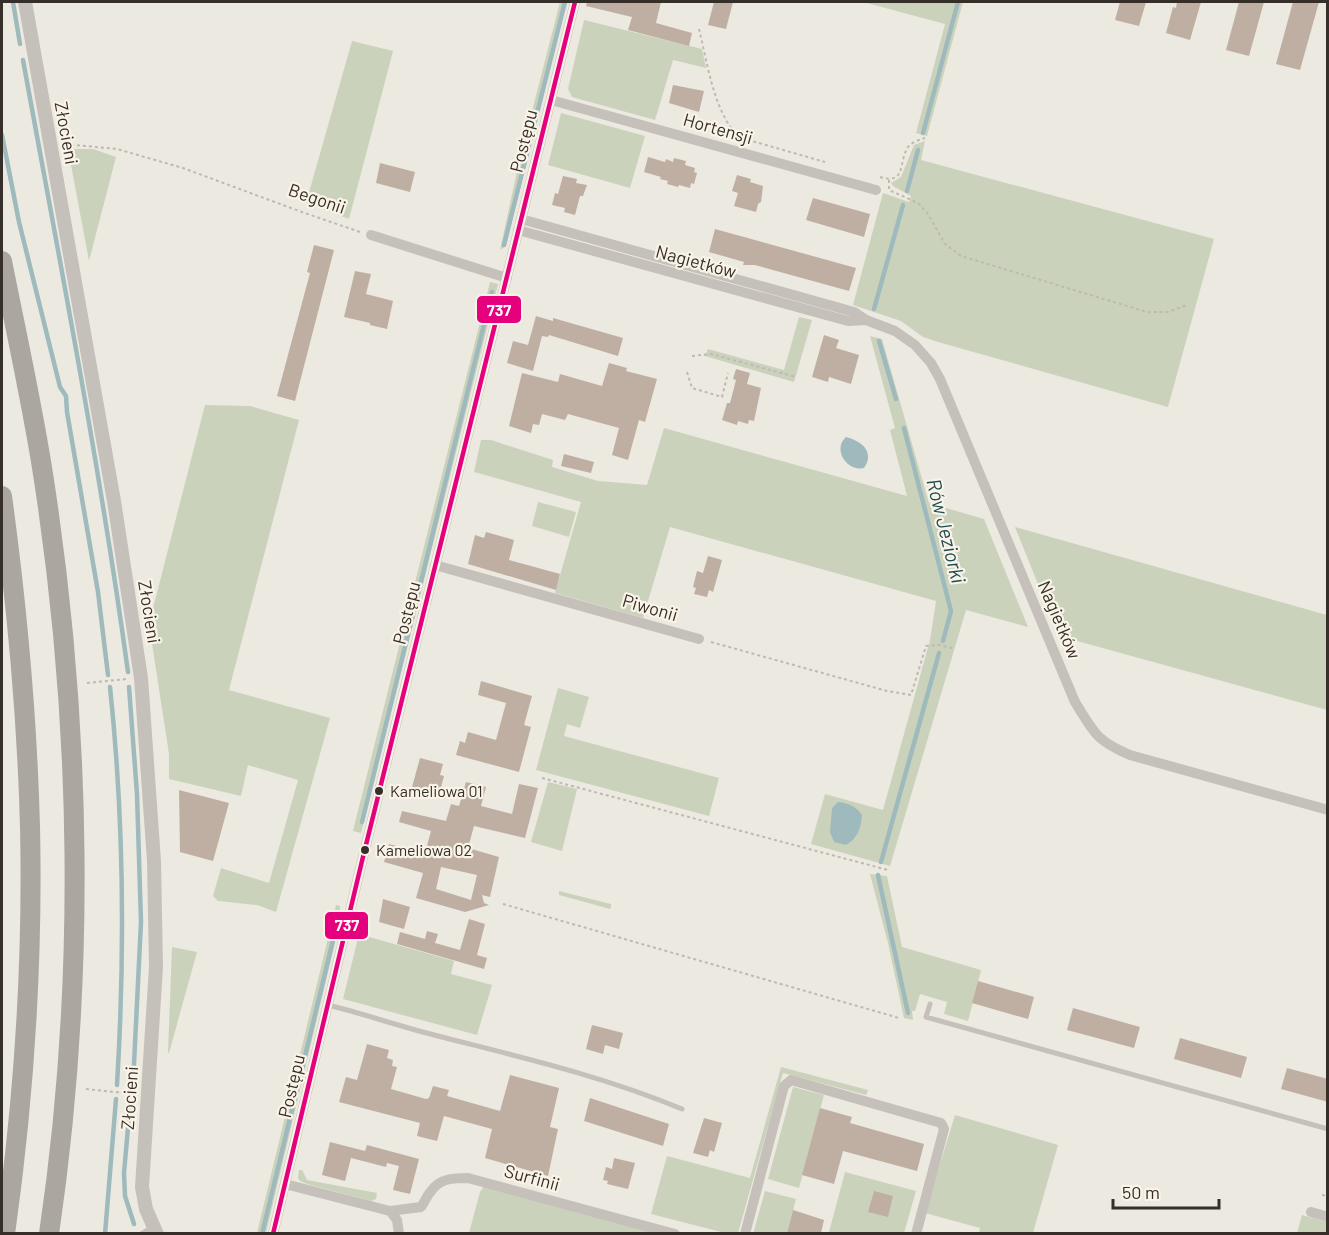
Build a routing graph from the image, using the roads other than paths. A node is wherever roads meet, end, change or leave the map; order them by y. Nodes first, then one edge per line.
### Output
1 (25, 2) edge
2 (575, 2) edge
3 (551, 100) junction
4 (876, 190) dead end
5 (520, 225) junction
6 (371, 235) road end
7 (2, 261) edge
8 (507, 278) junction
9 (2, 496) edge
10 (435, 565) junction
11 (699, 639) road end
12 (1328, 810) edge
13 (930, 1004) dead end
14 (328, 1005) junction
15 (682, 1109) dead end
16 (1328, 1129) edge
17 (285, 1184) junction
18 (390, 1211) junction
19 (1311, 1212) dead end
20 (1328, 1216) edge
21 (150, 1231) edge
22 (5, 1233) edge
23 (49, 1233) edge
24 (273, 1233) edge
25 (399, 1233) edge
26 (675, 1233) edge
27 (745, 1233) edge
28 (915, 1233) edge

1 - 21 street, Złocieni
2 - 3 street, Postępu
3 - 4 street, Hortensji
3 - 5 street, Postępu
5 - 8 street, Postępu
5 - 12 street, Nagietków
6 - 8 street
7 - 23 highway
8 - 10 street, Postępu
9 - 22 highway
10 - 11 street, Piwonii
10 - 14 street, Postępu
13 - 16 lane
14 - 15 lane
14 - 17 street, Postępu
17 - 18 street
17 - 24 street, Postępu
18 - 25 street
18 - 26 street, Surfinii
19 - 20 street
27 - 28 street

